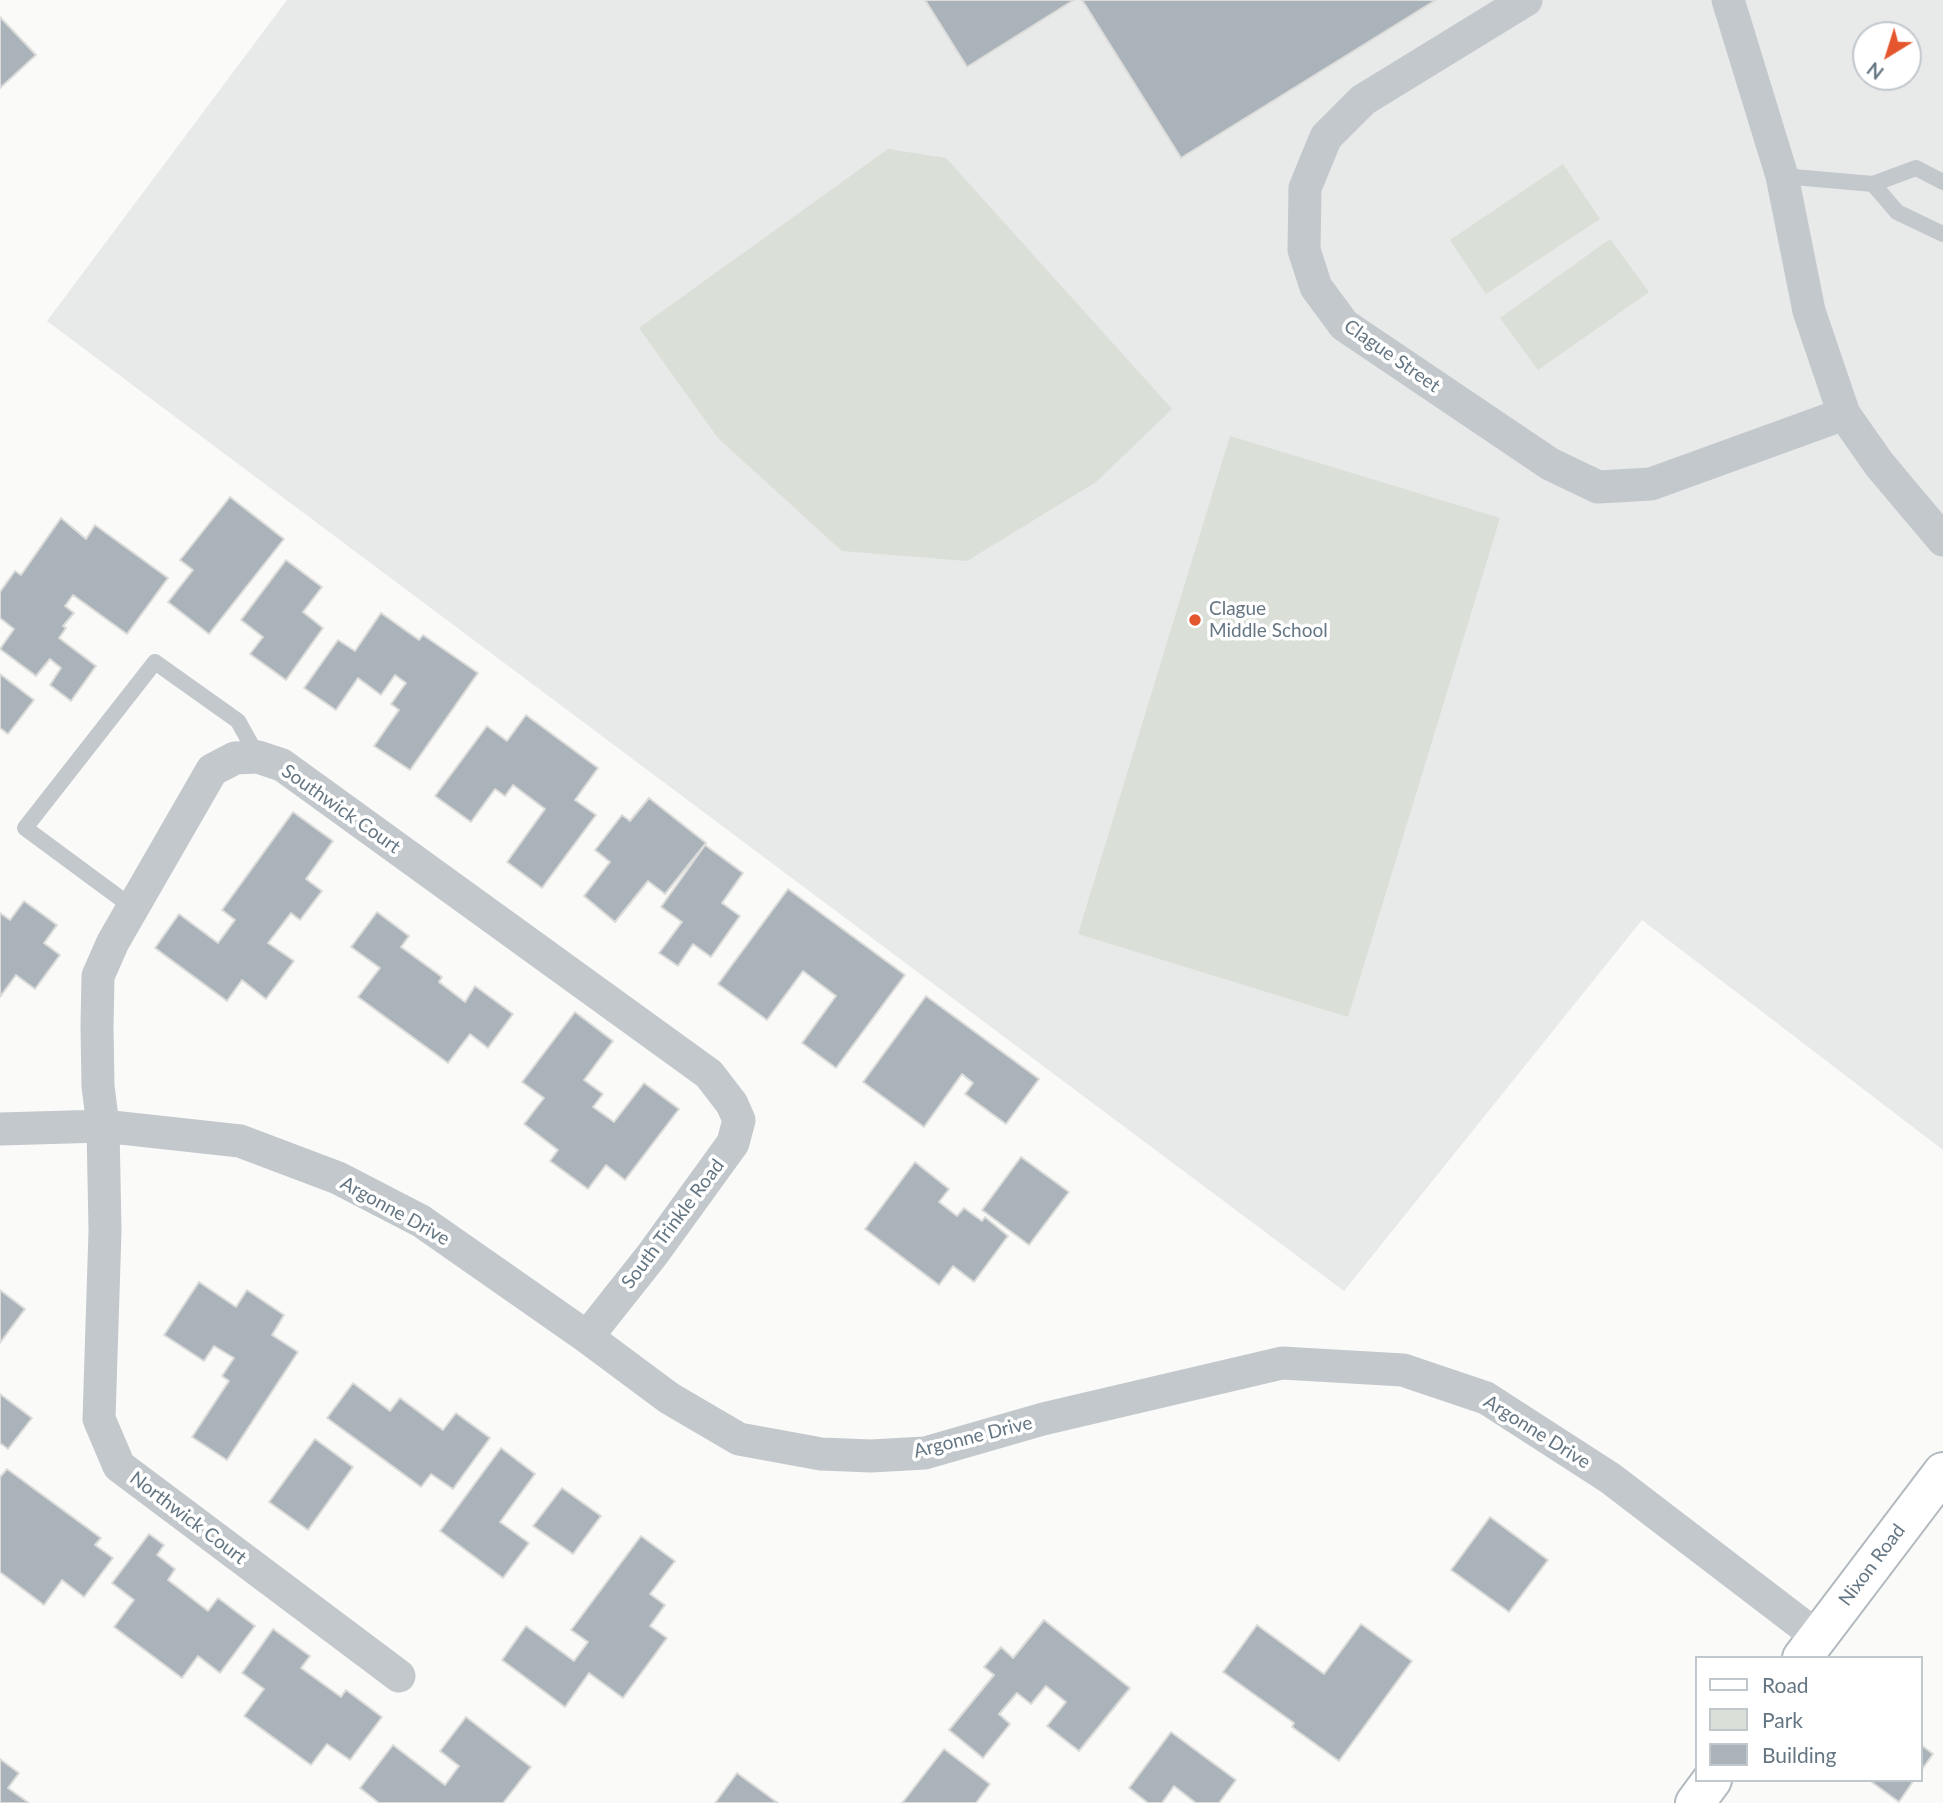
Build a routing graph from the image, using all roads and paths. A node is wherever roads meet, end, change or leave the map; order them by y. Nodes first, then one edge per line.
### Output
1 (1526, 0) edge
2 (1728, 0) edge
3 (1782, 176) junction
4 (1943, 182) edge
5 (1873, 184) junction
6 (1943, 234) edge
7 (1844, 414) junction
8 (1943, 540) edge
9 (258, 757) junction
10 (132, 907) junction
11 (732, 1104) joint
12 (103, 1126) junction
13 (0, 1129) edge
14 (587, 1337) junction
15 (1943, 1472) edge
16 (1810, 1647) edge
17 (399, 1676) dead end
18 (1711, 1782) edge
19 (1695, 1803) edge

1 - 7 street, Clague Street
2 - 3 street
3 - 5 lane
3 - 7 street
4 - 5 lane
5 - 6 lane
7 - 8 street
9 - 10 street, Southwick Court
9 - 10 lane
9 - 11 street, Southwick Court
10 - 12 street, Southwick Court
11 - 14 street, South Trinkle Road
12 - 13 street, Argonne Drive
12 - 14 street, Argonne Drive
12 - 17 street, Northwick Court
14 - 16 street, Argonne Drive
15 - 16 main road, Nixon Road
18 - 19 main road

